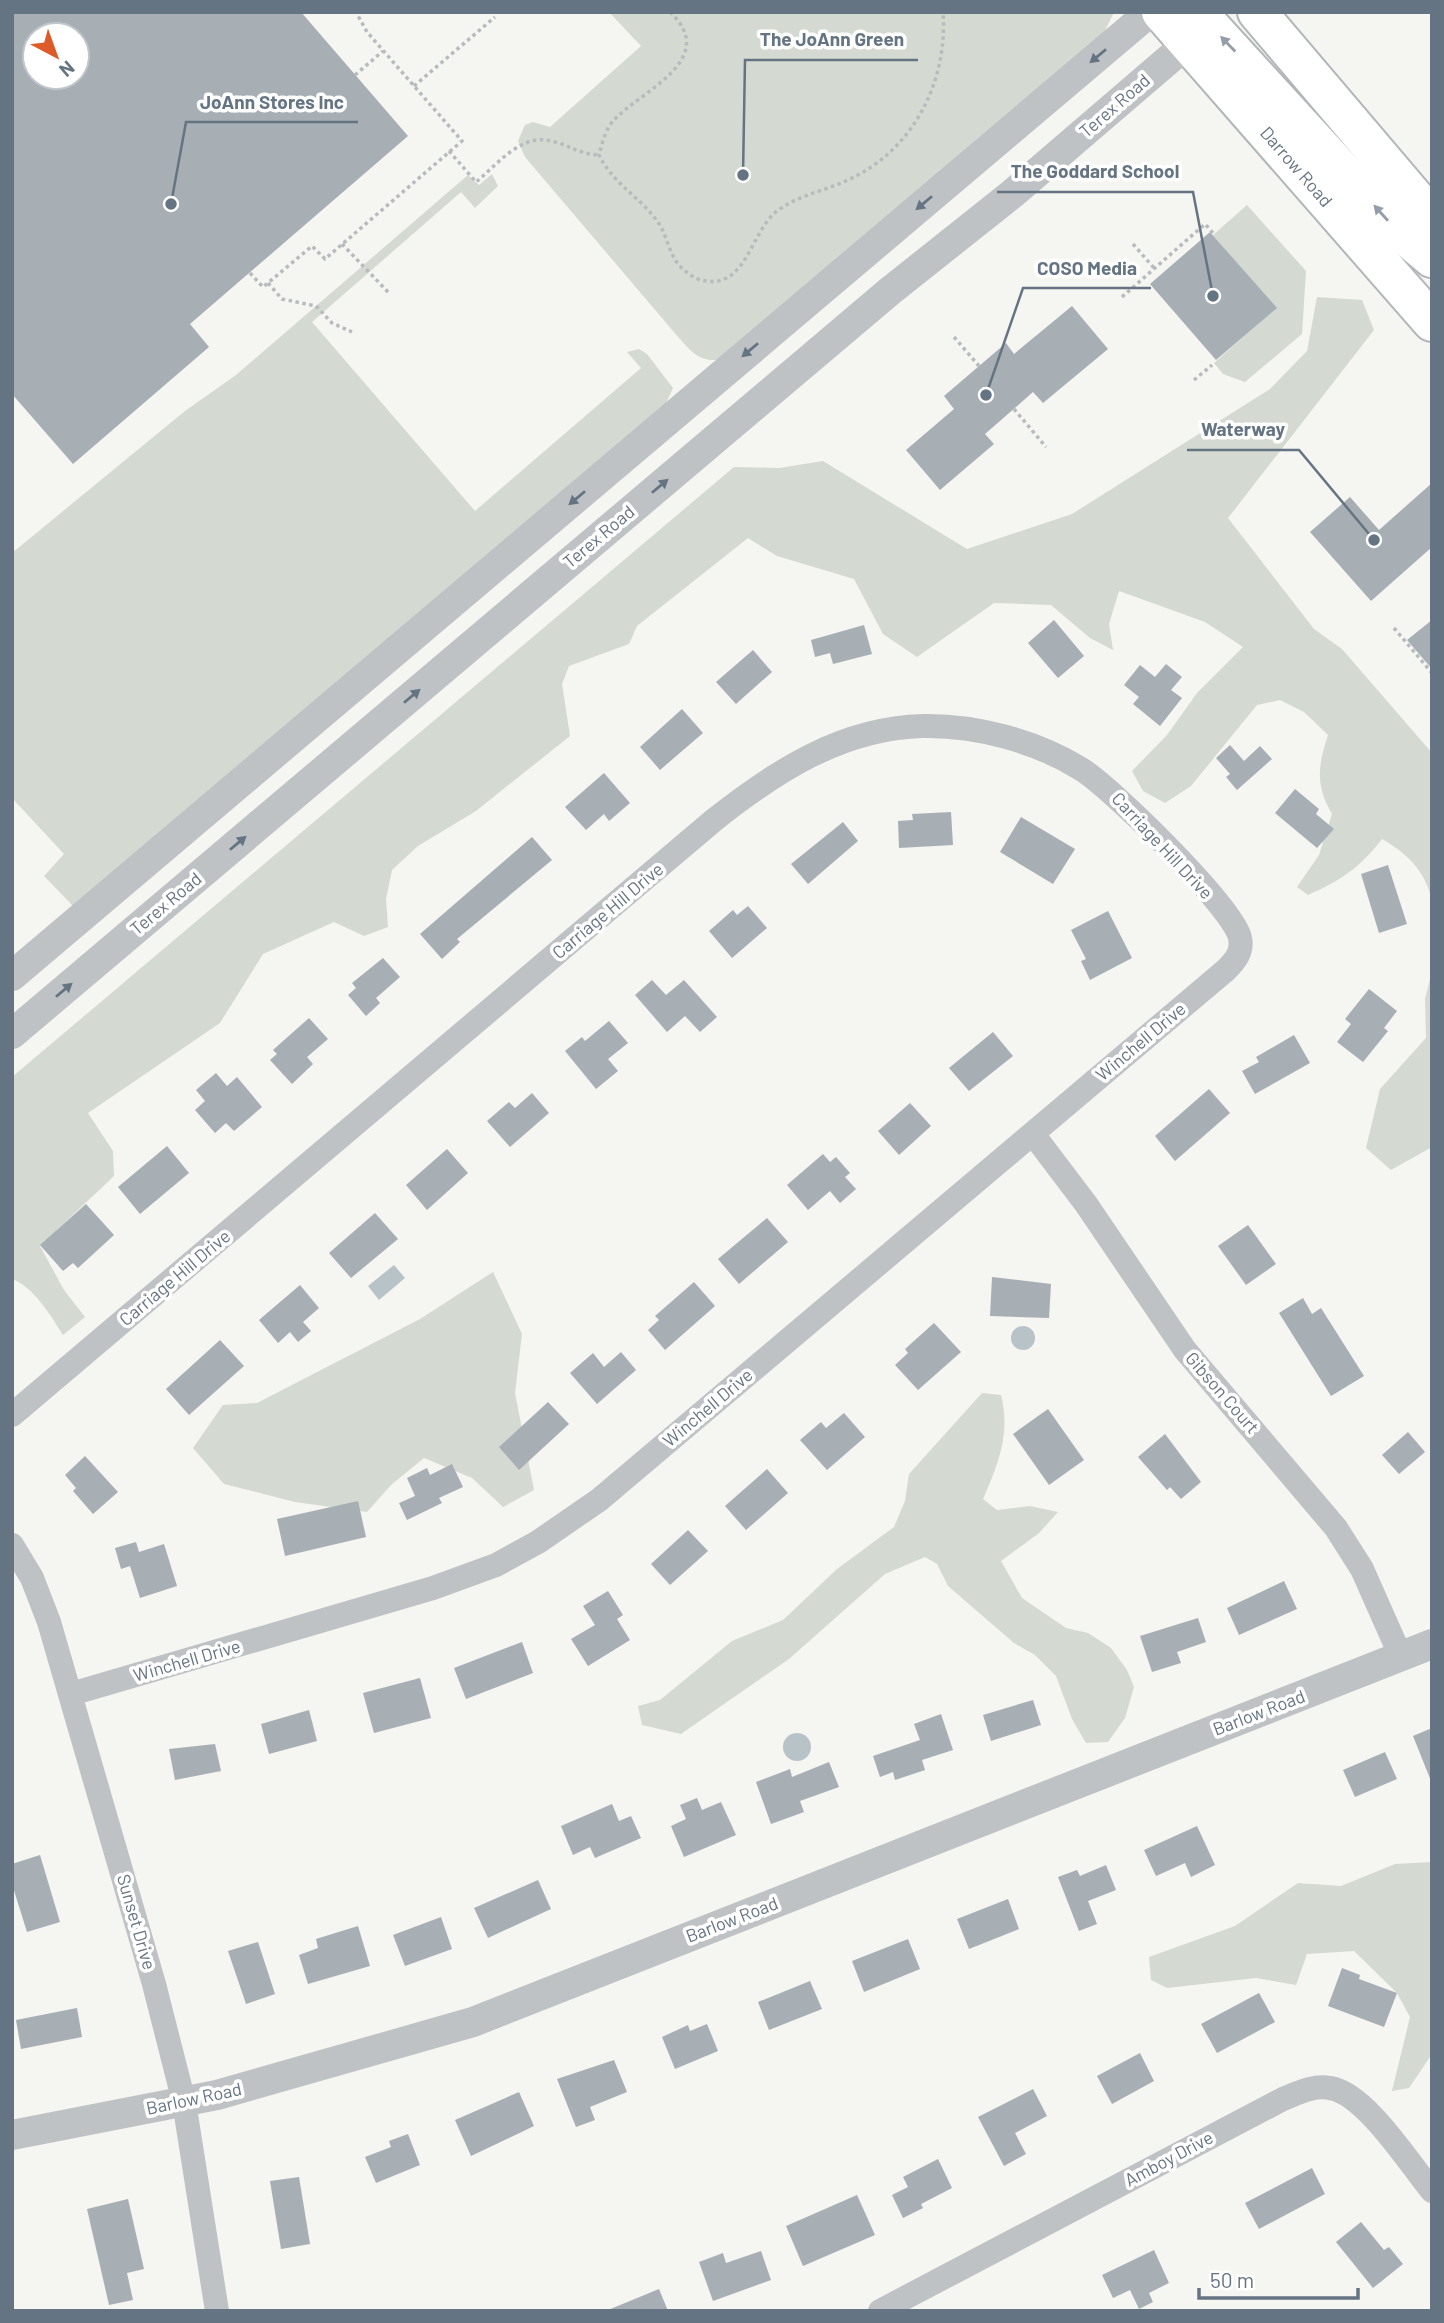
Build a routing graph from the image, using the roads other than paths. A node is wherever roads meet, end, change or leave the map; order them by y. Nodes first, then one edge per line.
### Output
1 (1150, 12) edge
2 (1161, 12) edge
3 (1257, 12) edge
4 (1184, 28) edge
5 (1432, 218) edge
6 (1432, 258) edge
7 (1428, 310) edge
8 (709, 386) junction
9 (738, 420) junction
10 (72, 926) junction
11 (1241, 946) joint
12 (101, 959) junction
13 (12, 976) edge
14 (12, 1034) edge
15 (1033, 1134) junction
16 (12, 1415) edge
17 (12, 1545) edge
18 (1432, 1644) edge
19 (1401, 1657) junction
20 (72, 1694) junction
21 (184, 2102) junction
22 (12, 2135) edge
23 (1432, 2191) edge
24 (217, 2311) edge
25 (880, 2311) edge

1 -> 8 street
2 - 4 main road, Darrow Road
3 - 5 main road
6 -> 4 main road
4 - 7 main road, Darrow Road
4 - 9 street, Terex Road
8 - 9 street
8 -> 10 street
12 -> 9 street, Terex Road
10 - 12 street
10 - 13 street
11 - 15 street, Winchell Drive
11 - 16 street, Carriage Hill Drive
14 -> 12 street, Terex Road
15 - 19 street, Gibson Court
15 - 20 street, Winchell Drive
17 - 20 street, Sunset Drive
18 - 19 street, Barlow Road
19 - 21 street, Barlow Road
20 - 21 street, Sunset Drive
21 - 22 street, Barlow Road
21 - 24 street, Sunset Drive
23 - 25 street, Amboy Drive

